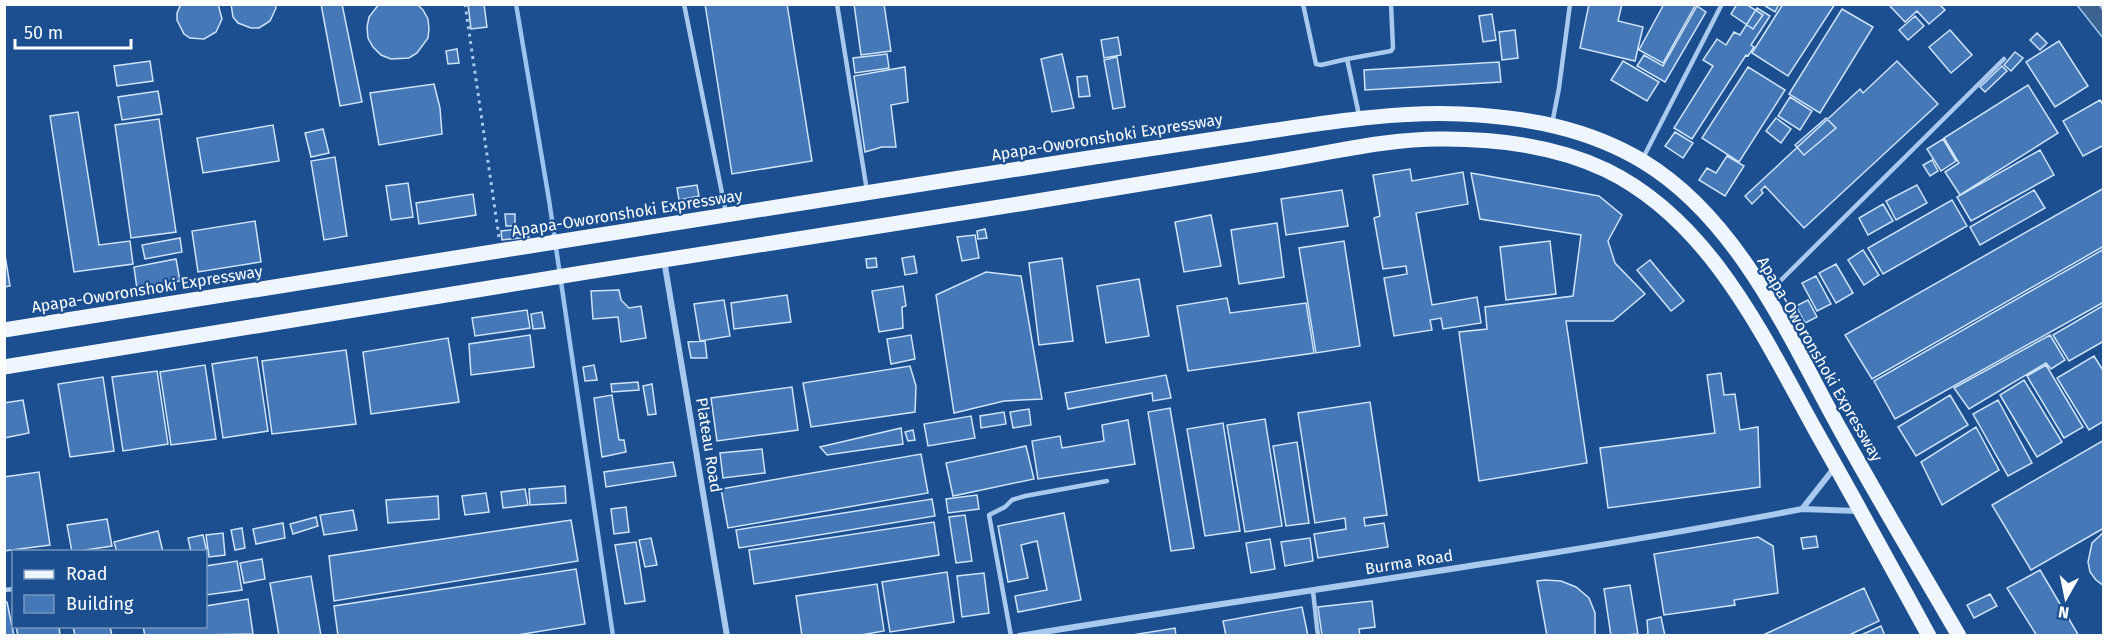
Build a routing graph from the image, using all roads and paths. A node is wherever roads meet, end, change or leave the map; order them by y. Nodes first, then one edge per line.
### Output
1 (465, 4) edge
2 (684, 4) edge
3 (837, 4) edge
4 (1303, 4) edge
5 (1391, 4) edge
6 (1570, 4) edge
7 (1722, 4) edge
8 (1347, 59) junction
9 (2004, 59) dead end
10 (1359, 118) junction
11 (1552, 124) junction
12 (1641, 160) junction
13 (867, 193) junction
14 (726, 215) junction
15 (501, 251) junction
16 (664, 259) junction
17 (1766, 296) junction
18 (4, 330) edge
19 (4, 367) edge
20 (1836, 466) junction
21 (1107, 481) dead end
22 (1802, 509) junction
23 (1861, 511) junction
24 (1313, 591) junction
25 (727, 636) edge
26 (1011, 636) edge
27 (1019, 636) edge
28 (1318, 636) edge
29 (1929, 636) edge
30 (1959, 636) edge

1 - 15 path
2 - 14 lane
3 - 13 lane
4 - 8 lane
5 - 8 lane
6 - 11 lane
7 - 12 lane
8 - 10 lane
9 - 17 lane
10 - 11 main road, Apapa-Oworonshoki Expressway
10 - 13 main road, Apapa-Oworonshoki Expressway
11 - 12 main road, Apapa-Oworonshoki Expressway
12 - 17 main road, Apapa-Oworonshoki Expressway
13 - 14 main road, Apapa-Oworonshoki Expressway
14 - 15 main road, Apapa-Oworonshoki Expressway
15 - 18 main road, Apapa-Oworonshoki Expressway
16 - 19 main road
16 - 20 main road
16 - 25 street, Plateau Road
17 - 30 main road, Apapa-Oworonshoki Expressway
20 - 22 street
20 - 23 main road
21 - 26 lane
22 - 23 street, Burma Road
22 - 24 street, Burma Road
23 - 29 main road
24 - 27 street, Burma Road
24 - 28 lane

